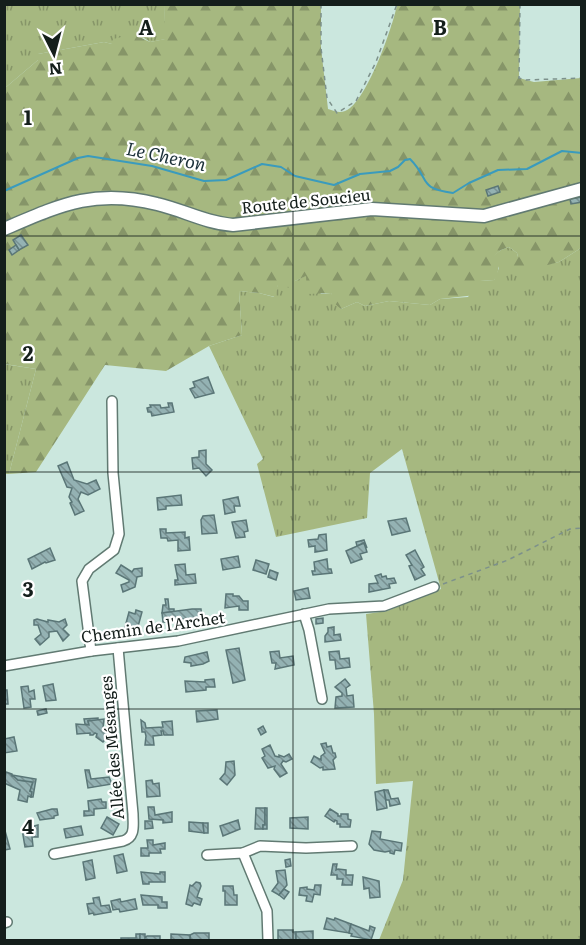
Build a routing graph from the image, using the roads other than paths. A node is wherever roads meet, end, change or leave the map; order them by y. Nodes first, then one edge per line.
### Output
1 (582, 189) edge
2 (4, 229) edge
3 (112, 401) dead end
4 (434, 587) road end
5 (304, 614) junction
6 (118, 648) junction
7 (91, 651) junction
8 (4, 666) edge
9 (322, 699) dead end
10 (352, 846) dead end
11 (243, 853) junction
12 (54, 854) dead end
13 (207, 855) dead end
14 (268, 940) edge

1 - 2 street, Route de Soucieu
3 - 7 street
4 - 5 street, Chemin de l'Archet
5 - 6 street, Chemin de l'Archet
5 - 9 street
6 - 7 street, Chemin de l'Archet
6 - 12 street, Allée des Mésanges
7 - 8 street, Chemin de l'Archet
10 - 11 street
11 - 13 street
11 - 14 street

